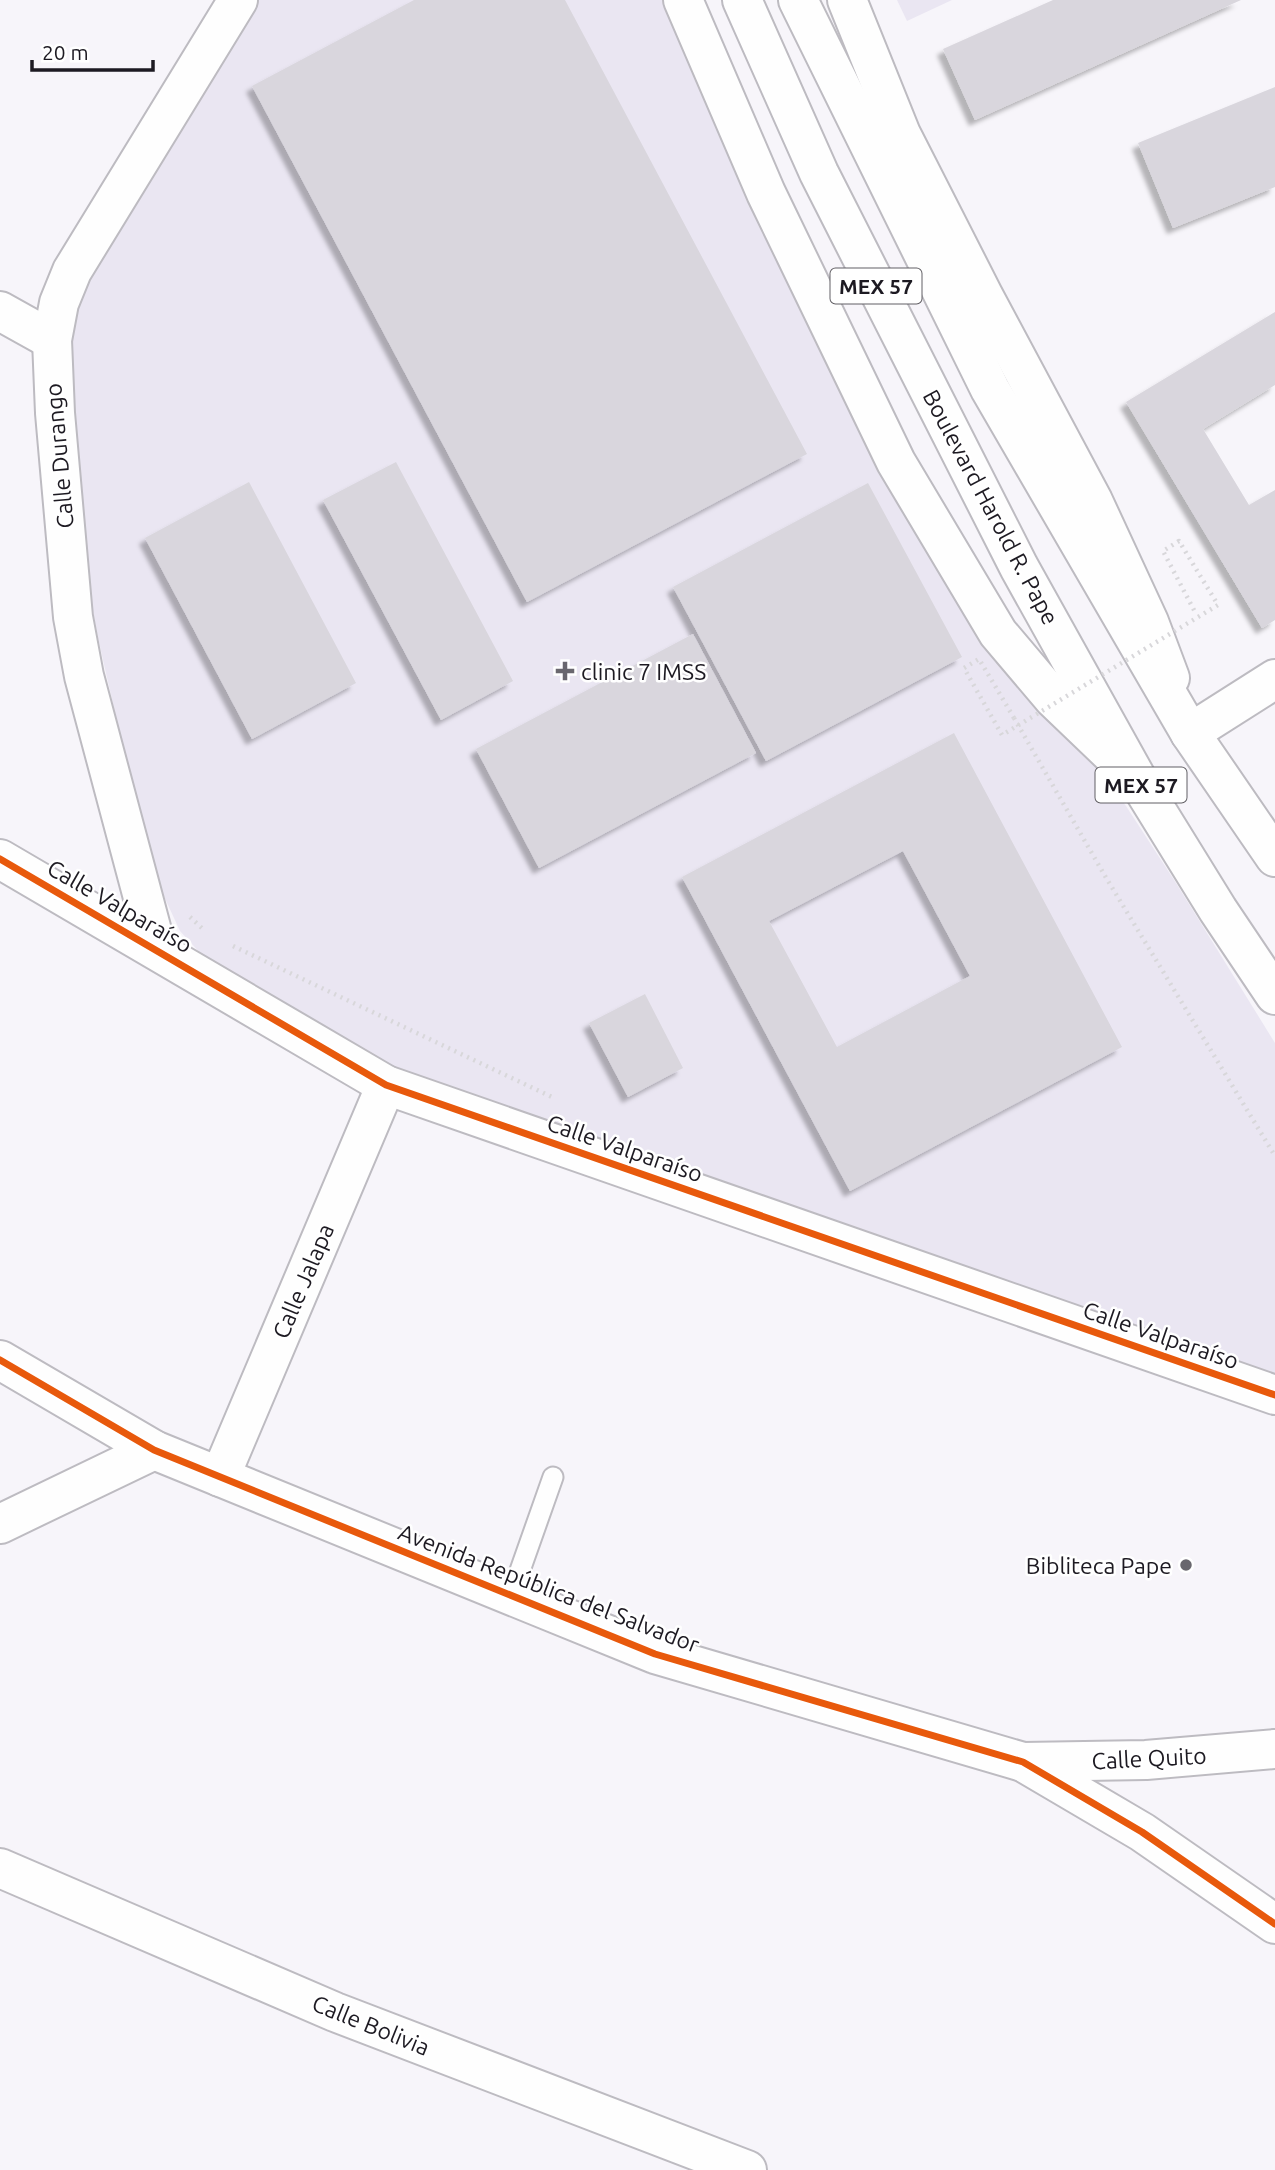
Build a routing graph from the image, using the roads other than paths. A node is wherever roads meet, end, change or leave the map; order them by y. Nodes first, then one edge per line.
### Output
1 (237, 0) edge
2 (684, 0) edge
3 (742, 0) edge
4 (798, 0) edge
5 (847, 0) edge
6 (0, 311) edge
7 (52, 340) junction
8 (1275, 679) edge
9 (1190, 733) junction
10 (1137, 779) junction
11 (1275, 857) edge
12 (0, 859) edge
13 (157, 950) junction
14 (1275, 995) edge
15 (386, 1085) junction
16 (0, 1360) edge
17 (1275, 1395) edge
18 (154, 1450) junction
19 (220, 1477) junction
20 (553, 1477) dead end
21 (0, 1524) edge
22 (511, 1596) junction
23 (1275, 1749) edge
24 (1023, 1762) junction
25 (0, 1868) edge
26 (1275, 1924) edge
27 (747, 2170) edge

1 - 7 main road, Calle Durango
2 - 10 main road
3 - 10 main road, Boulevard Harold R. Pape / MEX 57
4 - 9 main road, MEX 57
5 - 9 main road
6 - 7 main road
7 - 13 main road, Calle Durango
8 - 9 main road
9 - 11 main road, MEX 57
10 - 14 main road, Boulevard Harold R. Pape / MEX 57
12 - 13 main road, Calle Valparaíso
13 - 15 main road, Calle Valparaíso
15 - 17 main road, Calle Valparaíso
15 - 19 main road, Calle Jalapa
16 - 18 main road, Avenida República del Salvador
18 - 19 main road, Avenida República del Salvador
18 - 21 main road
19 - 22 main road, Avenida República del Salvador
20 - 22 lane
22 - 24 main road, Avenida República del Salvador
23 - 24 main road, Calle Quito
24 - 26 main road, Avenida República del Salvador
25 - 27 main road, Calle Bolivia

